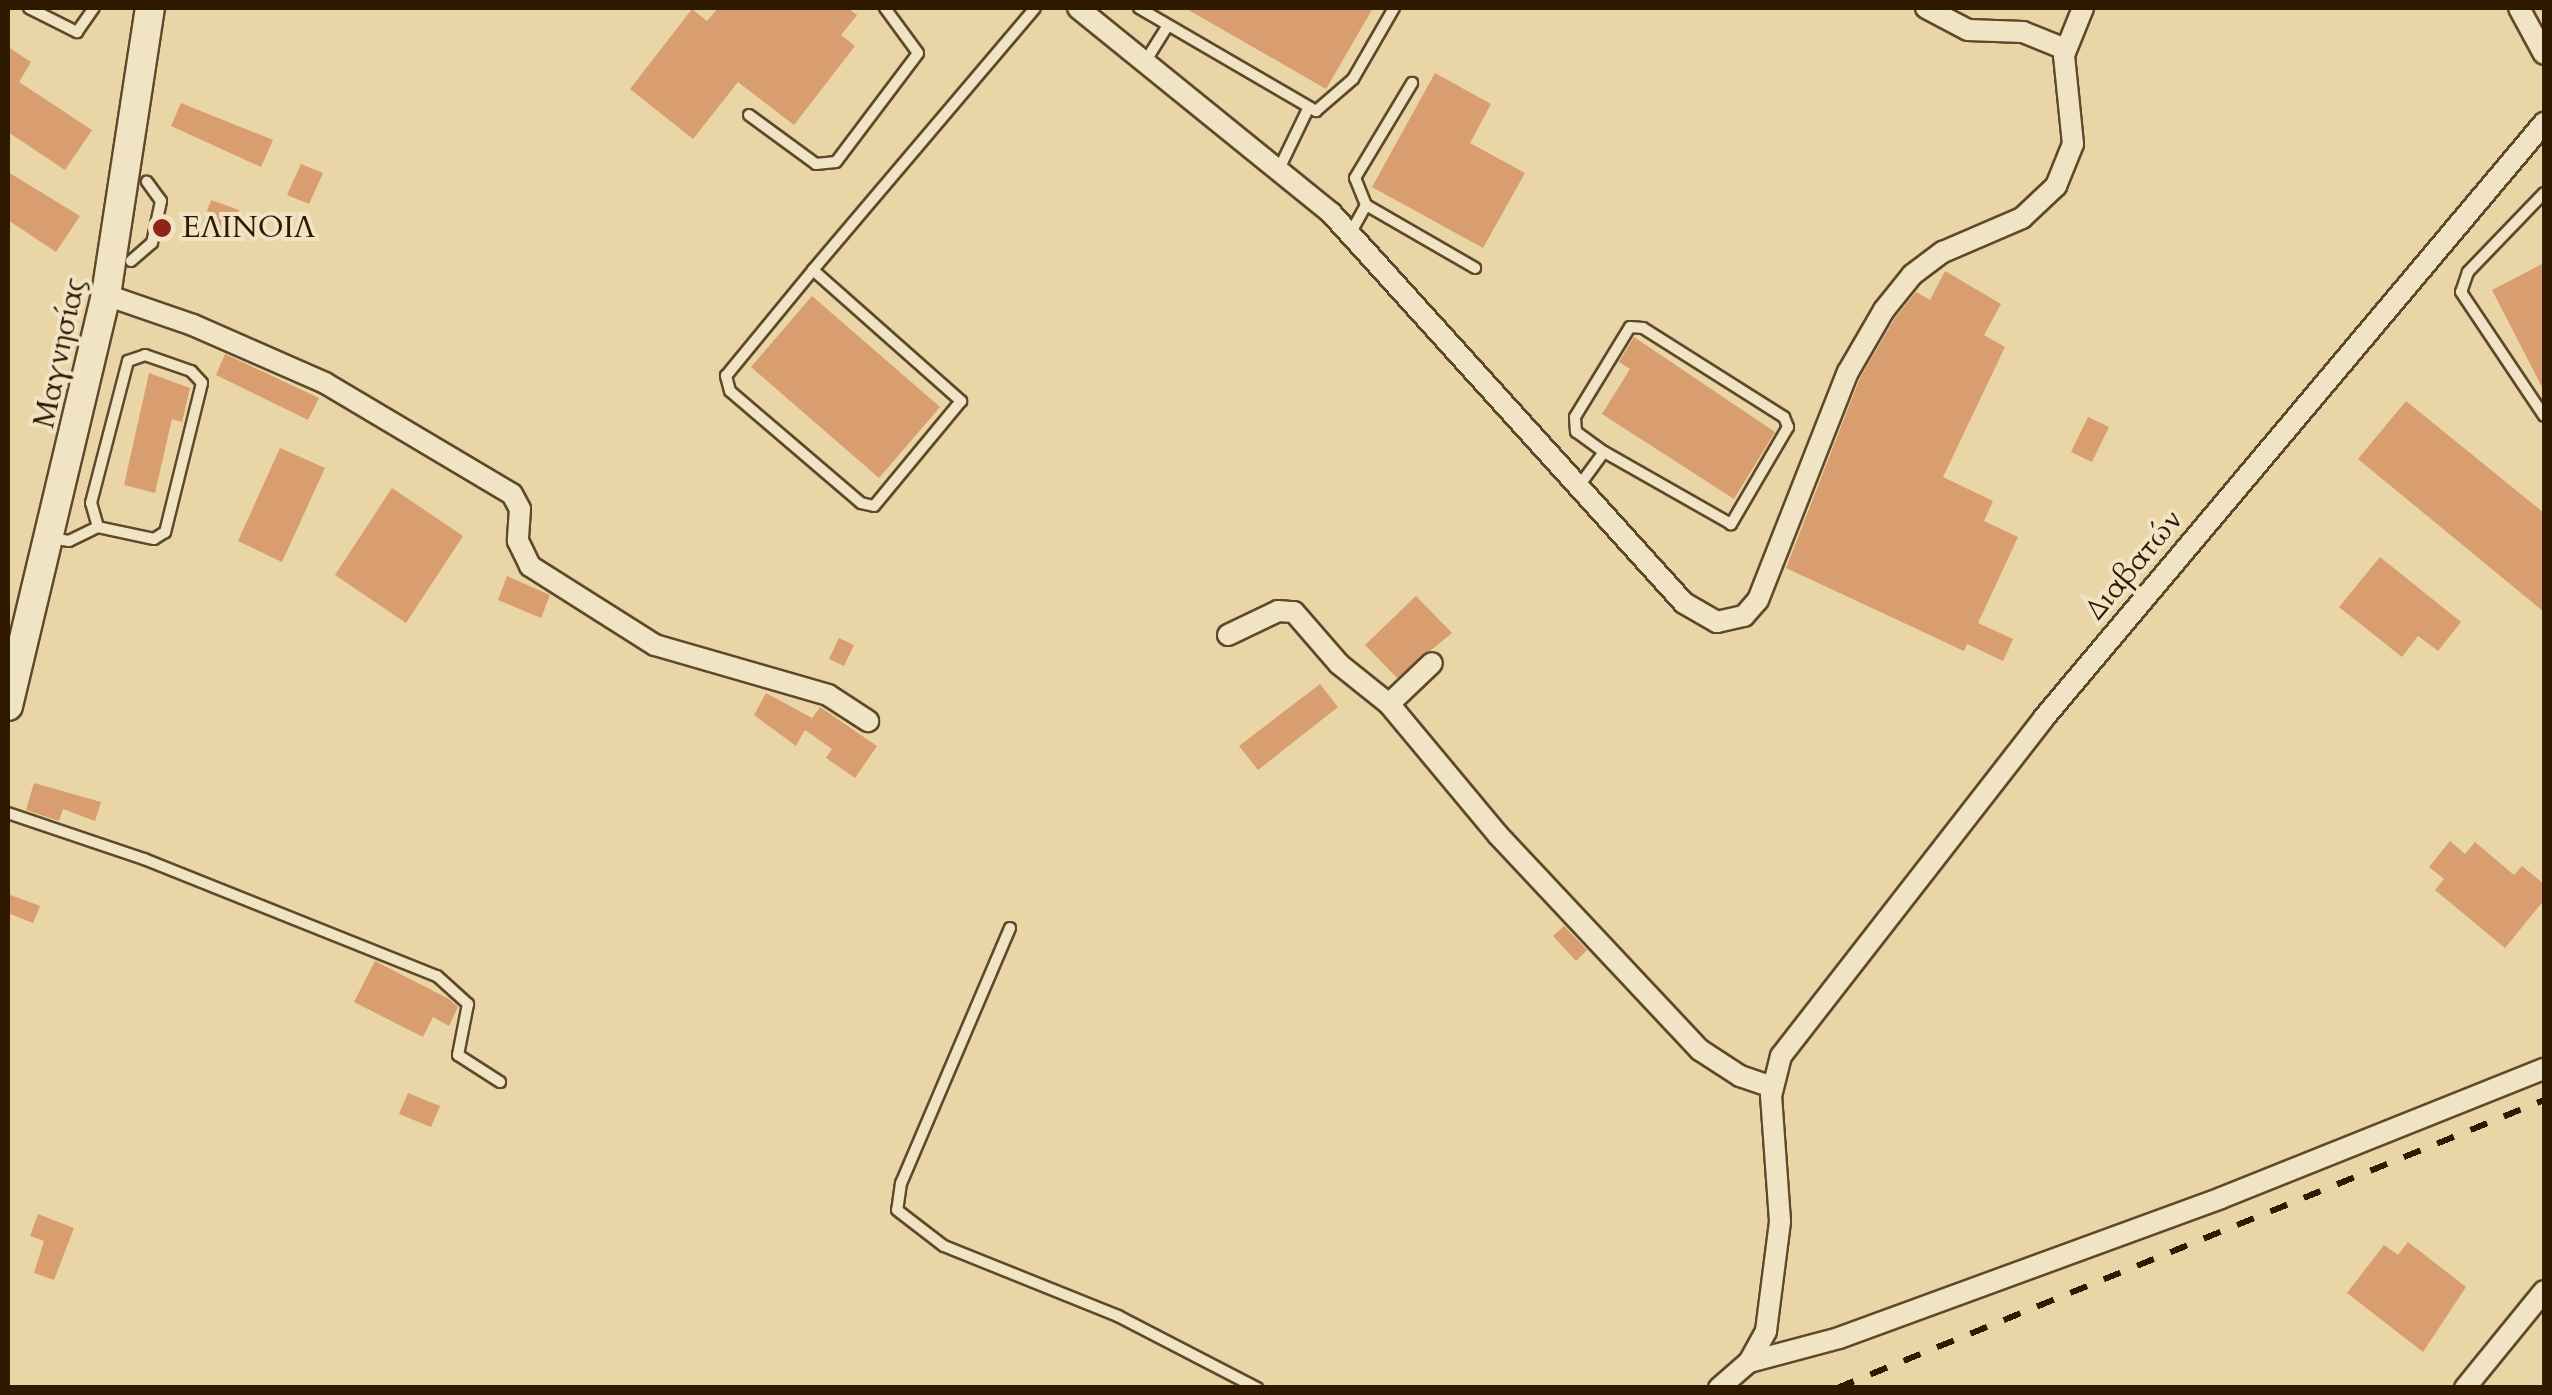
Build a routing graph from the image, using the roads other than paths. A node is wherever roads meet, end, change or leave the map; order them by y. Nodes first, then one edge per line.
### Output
1 (29, 8) edge
2 (94, 8) edge
3 (150, 8) edge
4 (885, 8) edge
5 (1035, 8) edge
6 (1078, 8) edge
7 (1139, 8) edge
8 (1394, 8) edge
9 (1926, 8) edge
10 (2083, 8) edge
11 (2519, 8) edge
12 (1166, 29) junction
13 (2065, 49) junction
14 (2544, 54) edge
15 (1144, 62) junction
16 (1412, 84) dead end
17 (1307, 111) junction
18 (749, 115) dead end
19 (2544, 126) edge
20 (1278, 170) junction
21 (147, 182) dead end
22 (2544, 193) edge
23 (1366, 205) junction
24 (1350, 234) junction
25 (132, 261) dead end
26 (1475, 268) dead end
27 (813, 270) junction
28 (106, 295) junction
29 (2544, 416) edge
30 (1604, 452) junction
31 (1579, 486) junction
32 (98, 526) junction
33 (51, 538) junction
34 (1228, 636) dead end
35 (1432, 662) dead end
36 (1389, 704) junction
37 (8, 706) edge
38 (868, 721) dead end
39 (8, 813) edge
40 (1010, 928) dead end
41 (2544, 1069) edge
42 (500, 1082) dead end
43 (1772, 1088) junction
44 (2544, 1291) edge
45 (1749, 1362) junction
46 (1257, 1388) edge
47 (1718, 1388) edge
48 (2464, 1388) edge

1 - 2 lane
3 - 28 street, Μαγνησίας
4 - 18 lane
5 - 27 lane
6 - 15 street
7 - 12 lane
8 - 17 lane
9 - 13 street
10 - 13 street
11 - 14 street
12 - 15 lane
12 - 17 lane
13 - 31 street
15 - 20 street
16 - 23 lane
17 - 20 lane
19 - 43 street, Διαβατών
20 - 24 street
21 - 25 lane
22 - 29 lane
23 - 24 lane
23 - 26 lane
24 - 31 street
27 - 27 lane
28 - 33 street, Μαγνησίας
28 - 38 street
30 - 30 lane
30 - 31 lane
32 - 32 lane
32 - 33 lane
33 - 37 street, Μαγνησίας
34 - 36 street
35 - 36 street
36 - 43 street
39 - 42 lane
40 - 46 lane
41 - 45 street
43 - 45 street
44 - 48 street
45 - 47 street

